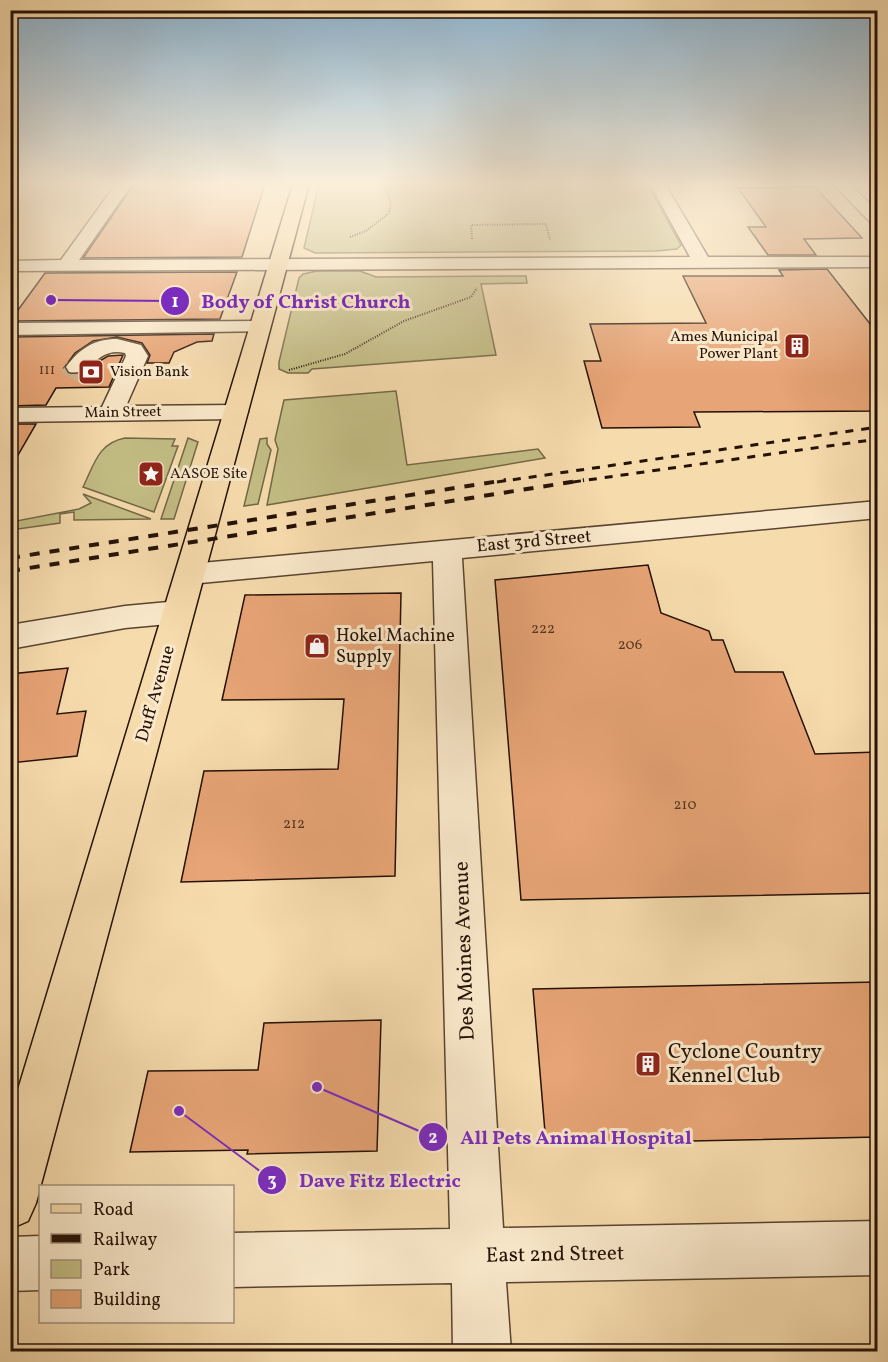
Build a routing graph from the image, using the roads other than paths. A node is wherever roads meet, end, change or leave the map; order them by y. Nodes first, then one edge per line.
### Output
1 (79, 248) edge
2 (283, 248) edge
3 (693, 248) edge
4 (878, 262) edge
5 (702, 263) junction
6 (278, 264) junction
7 (67, 265) junction
8 (10, 266) edge
9 (260, 327) junction
10 (10, 329) edge
11 (236, 412) junction
12 (111, 413) junction
13 (51, 414) junction
14 (10, 415) edge
15 (878, 509) edge
16 (447, 550) junction
17 (190, 574) junction
18 (179, 612) junction
19 (10, 637) edge
20 (10, 1203) edge
21 (878, 1248) edge
22 (478, 1256) junction
23 (234, 1260) edge
24 (39, 1263) edge
25 (10, 1264) edge
26 (482, 1352) edge

1 - 7 street
2 - 6 main road, Duff Avenue
3 - 5 street
4 - 5 street
5 - 6 street
6 - 7 street
6 - 9 main road, Duff Avenue
7 - 8 street
9 - 10 street
9 - 11 main road, Duff Avenue
11 - 12 street, Main Street
11 - 17 main road, Duff Avenue
12 - 13 street, Main Street
12 - 13 street
13 - 14 street, Main Street
15 - 16 street, East 3rd Street
16 - 17 street, East 3rd Street
16 - 22 street, Des Moines Avenue
17 - 18 main road, Duff Avenue
18 - 19 street
18 - 20 main road, Duff Avenue
21 - 22 street, East 2nd Street
22 - 23 street, East 2nd Street
22 - 26 street, Des Moines Avenue
24 - 25 street

